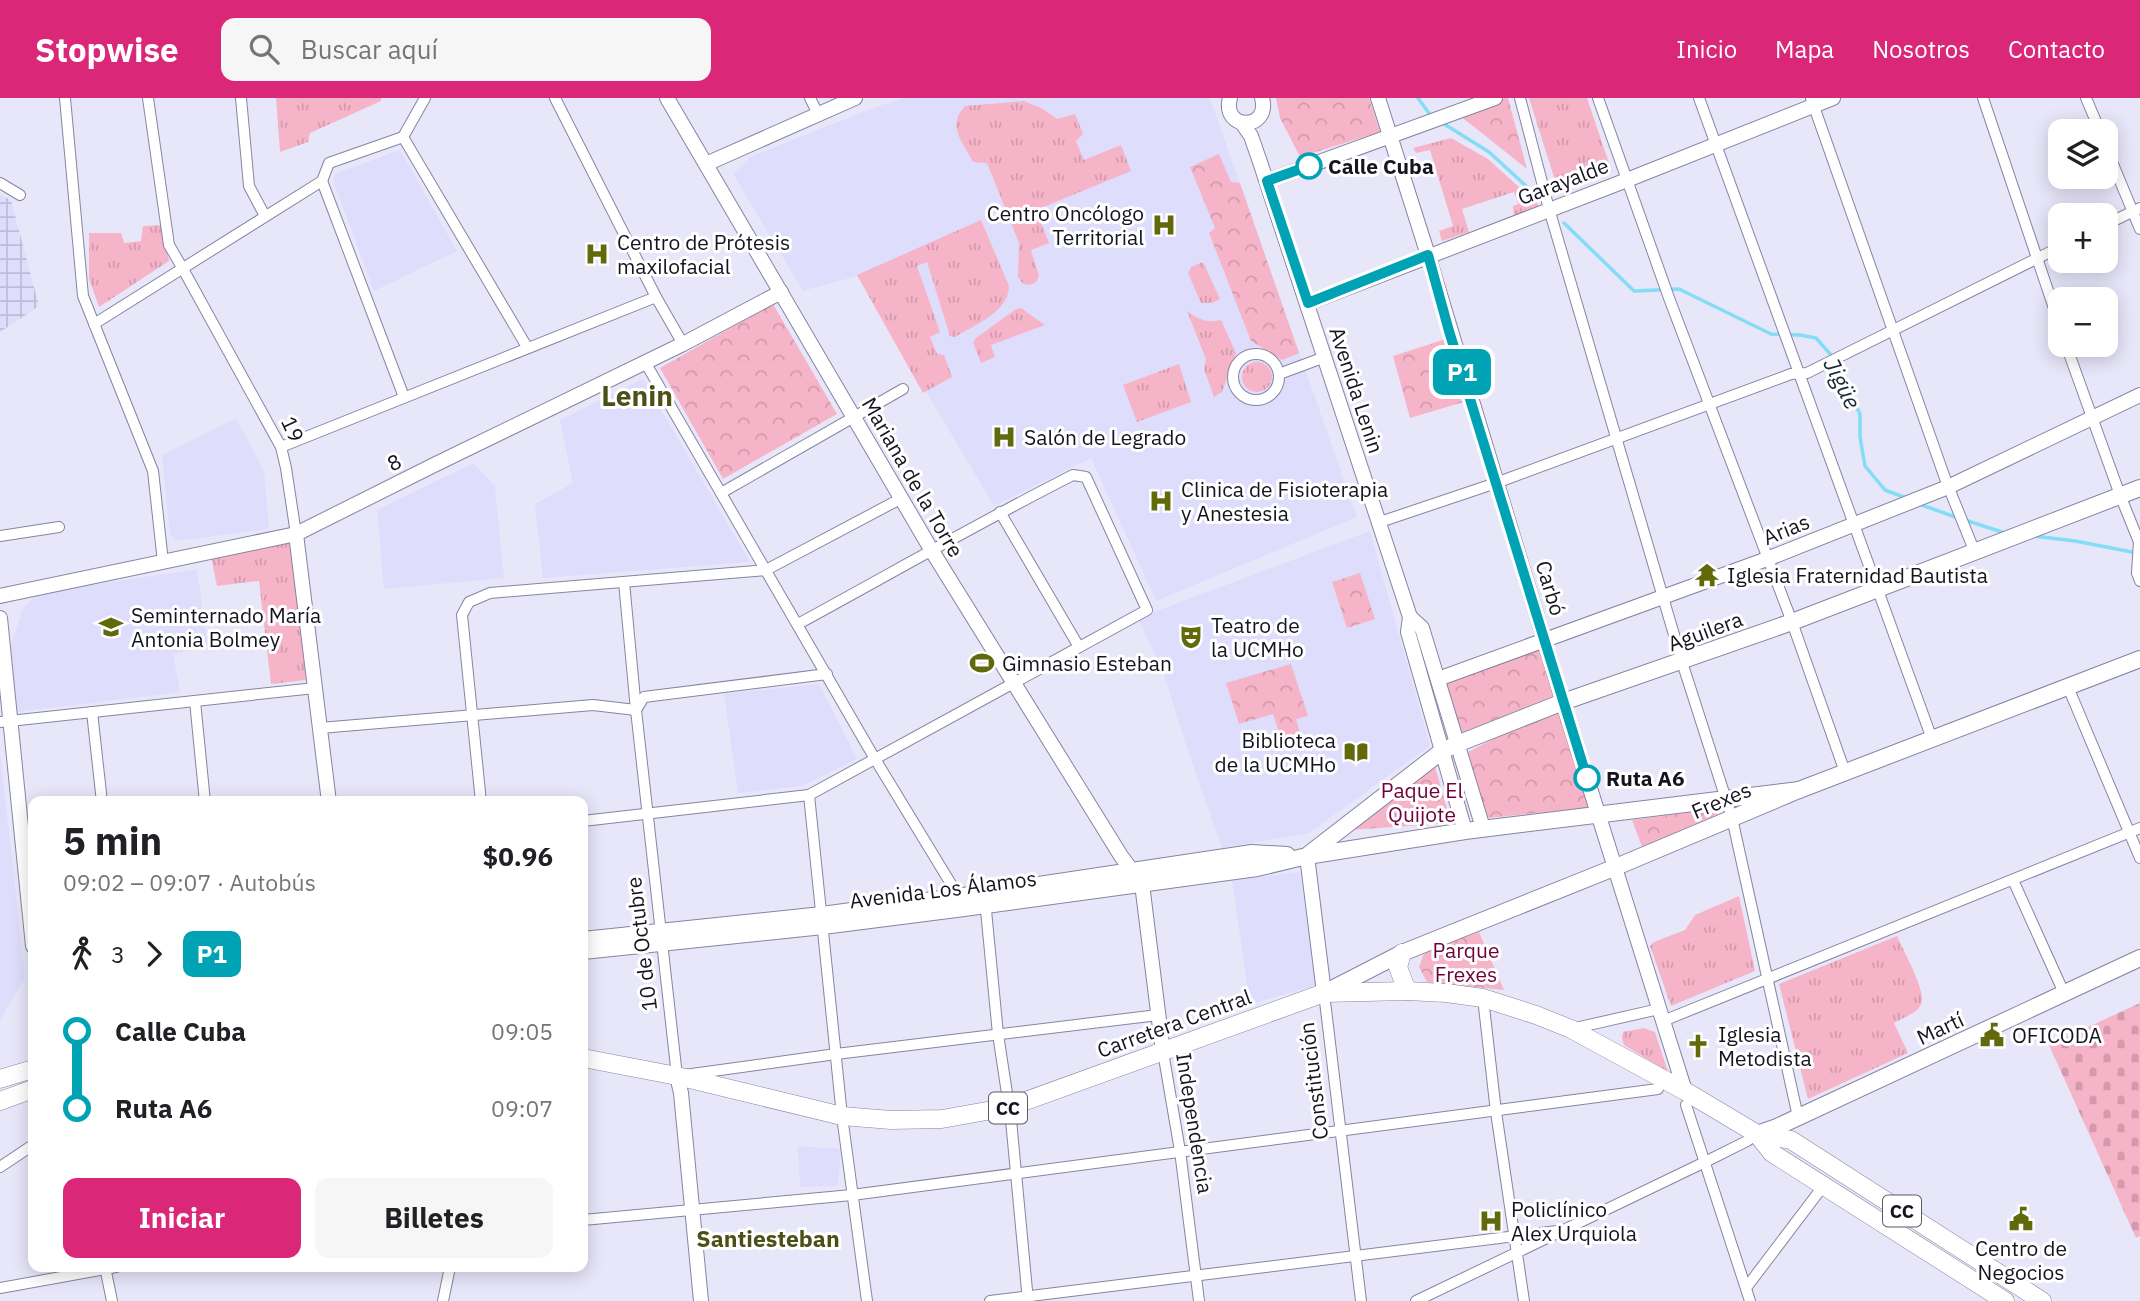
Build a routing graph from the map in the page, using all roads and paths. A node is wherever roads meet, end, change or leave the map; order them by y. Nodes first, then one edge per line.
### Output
1 (65, 98) edge
2 (148, 98) edge
3 (240, 98) edge
4 (425, 98) edge
5 (555, 98) edge
6 (667, 98) edge
7 (810, 98) edge
8 (855, 98) edge
9 (1230, 98) edge
10 (1262, 98) edge
11 (1378, 98) edge
12 (1495, 98) edge
13 (1520, 98) edge
14 (1598, 98) edge
15 (1699, 98) edge
16 (1833, 98) edge
17 (1983, 98) edge
18 (2086, 98) edge
19 (1812, 102) edge
20 (818, 114) junction
21 (1257, 119) junction
22 (2095, 119) edge
23 (1242, 123) junction
24 (1251, 136) junction
25 (403, 137) junction
26 (1391, 137) junction
27 (1715, 145) junction
28 (706, 164) junction
29 (2118, 172) edge
30 (322, 180) junction
31 (1627, 180) junction
32 (1267, 181) junction
33 (0, 183) edge
34 (20, 195) dead end
35 (1549, 209) junction
36 (2136, 210) edge
37 (265, 216) junction
38 (2118, 219) edge
39 (2140, 229) edge
40 (2048, 252) edge
41 (1428, 255) junction
42 (2036, 258) junction
43 (183, 269) junction
44 (781, 292) junction
45 (2048, 292) edge
46 (656, 297) junction
47 (1308, 303) junction
48 (94, 324) junction
49 (1892, 331) junction
50 (683, 344) junction
51 (527, 347) junction
52 (1325, 357) junction
53 (2070, 357) edge
54 (645, 362) junction
55 (1279, 374) junction
56 (1799, 374) junction
57 (903, 389) dead end
58 (2140, 394) edge
59 (404, 397) junction
60 (1710, 404) junction
61 (853, 416) junction
62 (2092, 418) junction
63 (1616, 439) junction
64 (281, 447) junction
65 (1496, 483) junction
66 (1948, 487) junction
67 (2140, 488) edge
68 (721, 493) junction
69 (2120, 495) junction
70 (902, 499) junction
71 (1000, 512) junction
72 (1377, 523) junction
73 (1854, 524) junction
74 (59, 527) dead end
75 (296, 534) junction
76 (0, 536) edge
77 (2139, 542) edge
78 (1974, 550) junction
79 (932, 551) junction
80 (1767, 559) junction
81 (163, 562) junction
82 (766, 570) junction
83 (2138, 577) edge
84 (624, 582) junction
85 (1879, 588) junction
86 (22, 591) junction
87 (0, 596) edge
88 (1664, 597) junction
89 (1410, 617) junction
90 (0, 618) edge
91 (1792, 622) junction
92 (798, 624) junction
93 (2, 634) junction
94 (1546, 641) junction
95 (1079, 647) junction
96 (2, 652) edge
97 (2140, 659) edge
98 (1682, 662) junction
99 (827, 674) junction
100 (1438, 680) junction
101 (1013, 684) junction
102 (2068, 687) junction
103 (315, 688) junction
104 (195, 701) junction
105 (1563, 702) junction
106 (636, 710) junction
107 (92, 712) junction
108 (472, 716) junction
109 (5, 722) edge
110 (320, 728) junction
111 (1932, 739) junction
112 (1457, 744) junction
113 (1442, 751) junction
114 (875, 759) junction
115 (1845, 772) junction
116 (1799, 790) junction
117 (101, 796) edge
118 (204, 796) edge
119 (328, 796) edge
120 (480, 796) edge
121 (809, 796) junction
122 (1726, 799) junction
123 (648, 814) junction
124 (1599, 814) junction
125 (1732, 818) junction
126 (588, 820) edge
127 (1483, 828) junction
128 (2135, 830) edge
129 (1465, 831) junction
130 (1307, 856) junction
131 (2140, 858) edge
132 (1616, 867) junction
133 (28, 871) edge
134 (1137, 877) junction
135 (2012, 880) junction
136 (985, 899) junction
137 (962, 903) junction
138 (822, 920) junction
139 (662, 937) junction
140 (588, 940) edge
141 (588, 950) edge
142 (1402, 953) junction
143 (2140, 958) edge
144 (1768, 979) junction
145 (1407, 990) junction
146 (1324, 993) junction
147 (2064, 993) junction
148 (1483, 998) junction
149 (1158, 1015) junction
150 (1661, 1015) junction
151 (1571, 1029) junction
152 (998, 1034) junction
153 (1163, 1052) junction
154 (836, 1054) junction
155 (588, 1059) edge
156 (28, 1071) edge
157 (677, 1076) junction
158 (0, 1079) edge
159 (1658, 1089) dead end
160 (28, 1092) edge
161 (1686, 1098) junction
162 (0, 1101) edge
163 (1009, 1107) junction
164 (1496, 1112) junction
165 (842, 1116) junction
166 (1798, 1117) junction
167 (1340, 1131) junction
168 (1757, 1134) junction
169 (28, 1148) edge
170 (1180, 1151) junction
171 (1705, 1162) junction
172 (0, 1167) edge
173 (1016, 1174) junction
174 (1824, 1185) junction
175 (852, 1195) junction
176 (694, 1210) junction
177 (588, 1220) edge
178 (1565, 1230) junction
179 (1515, 1237) junction
180 (1517, 1252) junction
181 (1355, 1255) junction
182 (83, 1272) edge
183 (109, 1272) edge
184 (449, 1272) edge
185 (1195, 1275) junction
186 (0, 1288) edge
187 (1746, 1288) junction
188 (1028, 1299) edge
189 (112, 1301) edge
190 (443, 1301) edge
191 (701, 1301) edge
192 (867, 1301) edge
193 (990, 1301) edge
194 (1199, 1301) edge
195 (1361, 1301) edge
196 (1416, 1301) edge
197 (1524, 1301) edge
198 (1750, 1301) edge
199 (2005, 1301) edge
200 (2042, 1301) edge

1 - 48 street
2 - 43 street, 19
3 - 37 street
4 - 25 street
5 - 46 street
6 - 28 street, Mariana de la Torre
7 - 20 street
8 - 20 street
9 - 23 street, Avenida Lenin
10 - 21 street
11 - 26 street, Carbó
12 - 26 street
13 - 35 street
14 - 31 street
15 - 27 street
16 - 19 street, Garayalde
17 - 42 street
18 - 22 street
19 - 27 street, Garayalde
19 - 49 street
20 - 28 street
21 - 23 street
21 - 24 street
23 - 24 street, Avenida Lenin
24 - 32 street, Avenida Lenin
25 - 30 street
25 - 51 street
26 - 32 street
26 - 41 street, Carbó
27 - 31 street, Garayalde
27 - 56 street
28 - 44 street, Mariana de la Torre
29 - 36 street
30 - 37 street
30 - 59 street
31 - 35 street, Garayalde
31 - 60 street
32 - 47 street, Avenida Lenin
33 - 34 street
35 - 41 street, Garayalde
35 - 63 street
36 - 38 street
36 - 39 street
37 - 43 street
40 - 42 street
41 - 47 street, Garayalde
41 - 65 street, Carbó
42 - 45 street
42 - 49 street
43 - 48 street
43 - 64 street, 19
44 - 50 street, 8
44 - 61 street, Mariana de la Torre
46 - 50 street
46 - 51 street
47 - 52 street, Avenida Lenin
48 - 81 street
49 - 56 street
49 - 66 street
50 - 54 street, 8
51 - 59 street
52 - 55 street
52 - 72 street, Avenida Lenin
53 - 62 street
54 - 68 street
54 - 75 street, 8
55 - 55 street
56 - 60 street
56 - 73 street
57 - 61 street
58 - 62 street, Arias
59 - 64 street
60 - 63 street
60 - 80 street
61 - 68 street
61 - 70 street, Mariana de la Torre
62 - 66 street, Arias
62 - 69 street
63 - 65 street
63 - 88 street
64 - 75 street, 19
65 - 72 street
65 - 94 street, Carbó
66 - 73 street, Arias
66 - 78 street
67 - 69 main road, Aguilera
68 - 82 street
69 - 77 street
69 - 78 main road, Aguilera
70 - 79 street, Mariana de la Torre
70 - 82 street
71 - 79 street
71 - 95 street
71 - 95 street
72 - 89 street, Avenida Lenin
73 - 80 street, Arias
73 - 85 street
74 - 76 street
75 - 81 street, 8
75 - 103 street, 19
77 - 83 street
78 - 85 main road, Aguilera
79 - 92 street
79 - 101 street, Mariana de la Torre
80 - 88 street, Arias
80 - 91 street
81 - 86 street, 8
82 - 84 street
82 - 92 street
84 - 106 street, 10 de Octubre
84 - 108 street
85 - 91 main road, Aguilera
85 - 111 street
86 - 87 street, 8
86 - 93 street
88 - 94 street, Arias
88 - 98 street
89 - 100 street, Avenida Lenin
89 - 113 street, Avenida Lenin
90 - 93 street
91 - 98 main road, Aguilera
91 - 115 street
92 - 99 street
93 - 96 street
94 - 100 street, Arias
94 - 105 street, Carbó
95 - 101 street
96 - 109 street
97 - 102 main road, Frexes
98 - 105 main road, Aguilera
98 - 122 street
99 - 106 street
99 - 114 street
100 - 112 street, Avenida Lenin
101 - 114 street
101 - 134 street, Mariana de la Torre
102 - 111 main road, Frexes
102 - 128 street
103 - 104 street
103 - 110 street, 19
104 - 107 street
104 - 118 street
105 - 112 main road, Aguilera
105 - 124 street, Carbó
106 - 108 street
106 - 123 street, 10 de Octubre
107 - 109 street
107 - 117 street
108 - 110 street
108 - 120 street
109 - 133 street
110 - 119 street, 19
111 - 115 main road, Frexes
112 - 113 main road, Aguilera
112 - 127 street, Avenida Lenin
113 - 129 street, Avenida Lenin
113 - 130 main road, Aguilera
114 - 121 street
114 - 137 street
115 - 116 main road, Frexes
116 - 122 main road, Avenida Los Álamos
116 - 125 main road, Frexes
121 - 123 street
121 - 138 street
122 - 124 main road, Avenida Los Álamos
122 - 125 street
123 - 126 street
123 - 139 street, 10 de Octubre
124 - 127 main road, Avenida Los Álamos
124 - 132 street, Carbó
125 - 132 main road, Frexes
125 - 144 street
127 - 129 main road, Avenida Los Álamos
128 - 131 street
128 - 135 street
129 - 130 main road, Avenida Los Álamos
130 - 134 main road, Avenida Los Álamos
130 - 146 street, Constitución
132 - 142 main road, Frexes
132 - 150 street, Carbó
134 - 136 main road, Avenida Los Álamos
134 - 149 street, Independencia
135 - 144 street
135 - 147 street
136 - 137 main road, Avenida Los Álamos
136 - 152 street
137 - 138 main road, Avenida Los Álamos
138 - 139 main road, Avenida Los Álamos
138 - 154 street
139 - 140 main road, Avenida Los Álamos
139 - 141 main road, Avenida Los Álamos
139 - 157 street, 10 de Octubre
142 - 145 main road
142 - 146 main road, Frexes
143 - 147 main road, Martí
144 - 150 street
144 - 166 street
145 - 146 main road, Carretera Central / CC
145 - 148 main road, Carretera Central / CC
146 - 153 main road, Carretera Central / CC
146 - 167 street, Constitución
147 - 166 main road, Martí
148 - 151 main road, Carretera Central / CC
148 - 164 street
149 - 152 street
149 - 153 street, Independencia
150 - 151 street
150 - 161 street, Carbó
151 - 161 main road, Carretera Central / CC
152 - 154 street
152 - 163 street
153 - 163 main road, Carretera Central / CC
153 - 170 street, Independencia
154 - 157 street
154 - 165 street
155 - 157 main road, Carretera Central / CC
156 - 158 main road
157 - 165 main road, Carretera Central / CC
157 - 176 street, 10 de Octubre
159 - 164 street
160 - 162 main road
161 - 168 main road, Carretera Central / CC
161 - 171 street, Carbó
163 - 165 main road, Carretera Central / CC
163 - 173 street
164 - 167 street
164 - 179 street
165 - 175 street
166 - 168 main road, Martí
167 - 170 street
167 - 181 street, Constitución
168 - 171 street
168 - 174 main road, Carretera Central / CC
168 - 200 main road, Carretera Central / CC
169 - 172 street
170 - 173 street
170 - 185 street, Independencia
171 - 178 street
171 - 187 street, Carbó
173 - 175 street
173 - 188 street
174 - 187 street
174 - 199 main road, Carretera Central / CC
175 - 176 street
175 - 192 street
176 - 177 street
176 - 191 street, 10 de Octubre
178 - 179 street
178 - 180 street
179 - 180 street
179 - 181 street
180 - 196 street
180 - 197 street
181 - 185 street
181 - 195 street, Constitución
182 - 186 street
183 - 189 street
184 - 190 street
185 - 188 street
185 - 194 street, Independencia
187 - 198 street, Carbó
188 - 193 street

